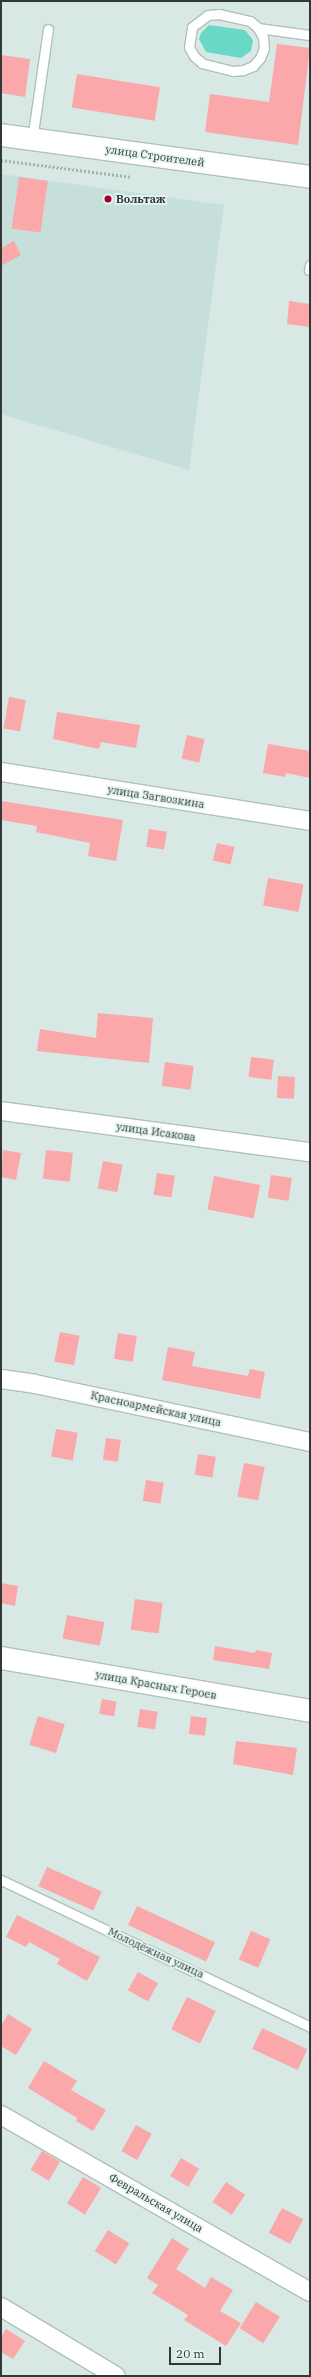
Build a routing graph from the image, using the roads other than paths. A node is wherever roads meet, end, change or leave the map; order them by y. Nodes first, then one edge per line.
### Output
1 (258, 28) junction
2 (48, 29) dead end
3 (310, 35) edge
4 (1, 135) edge
5 (32, 140) junction
6 (310, 177) edge
7 (310, 265) edge
8 (310, 270) edge
9 (1, 772) edge
10 (310, 821) edge
11 (1, 1111) edge
12 (310, 1152) edge
13 (1, 1379) edge
14 (310, 1442) edge
15 (1, 1658) edge
16 (310, 1711) edge
17 (1, 1880) edge
18 (310, 2027) edge
19 (1, 2115) edge
20 (310, 2292) edge
21 (1, 2307) edge
22 (116, 2376) edge

1 - 1 lane
1 - 3 lane
2 - 5 lane
4 - 5 main road, улица Строителей
5 - 6 main road, улица Строителей
7 - 8 lane
9 - 10 street, улица Загвозкина
11 - 12 street, улица Исакова
13 - 14 street, Красноармейская улица
15 - 16 main road, улица Красных Героев
17 - 18 lane, Молодёжная улица
19 - 20 street, Февральская улица
21 - 22 street

